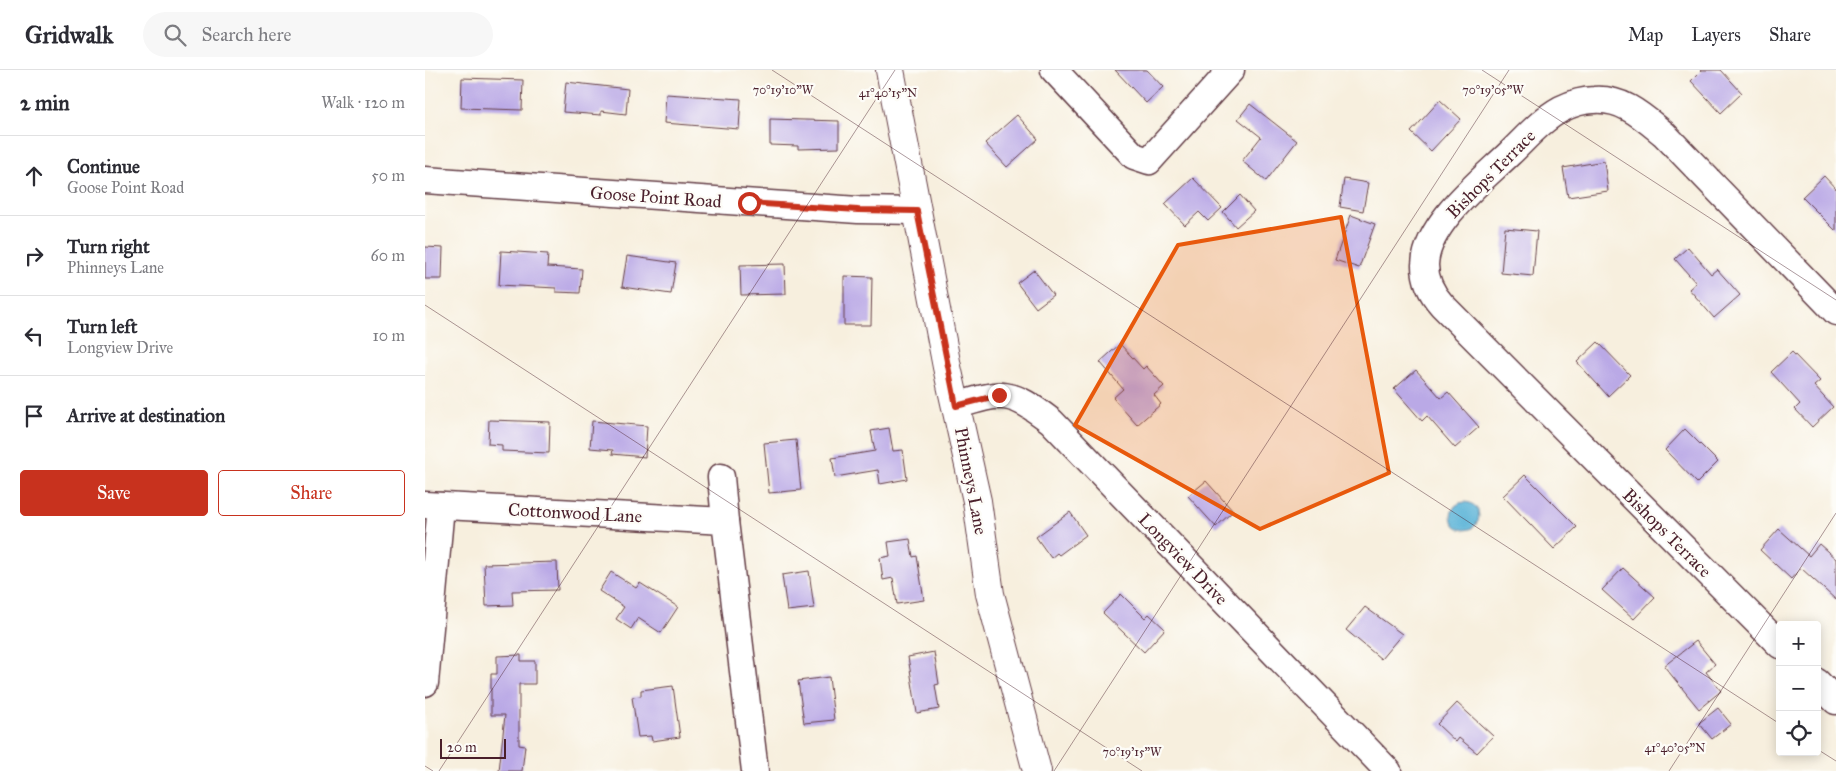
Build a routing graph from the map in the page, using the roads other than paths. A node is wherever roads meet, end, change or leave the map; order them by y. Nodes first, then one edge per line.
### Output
1 (890, 70) edge
2 (1054, 70) edge
3 (1231, 70) edge
4 (425, 180) edge
5 (917, 211) junction
6 (1836, 312) edge
7 (956, 406) junction
8 (721, 477) dead end
9 (433, 505) edge
10 (725, 522) junction
11 (1776, 641) edge
12 (425, 682) edge
13 (1821, 686) edge
14 (1836, 702) edge
15 (755, 771) edge
16 (1037, 771) edge
17 (1388, 771) edge

1 - 5 main road, Phinneys Lane
2 - 3 street
4 - 5 street, Goose Point Road
5 - 7 main road, Phinneys Lane
6 - 11 street, Bishops Terrace
7 - 16 main road, Phinneys Lane
7 - 17 street, Longview Drive
8 - 10 street
9 - 10 street, Cottonwood Lane
9 - 12 street
10 - 15 street
13 - 14 street

